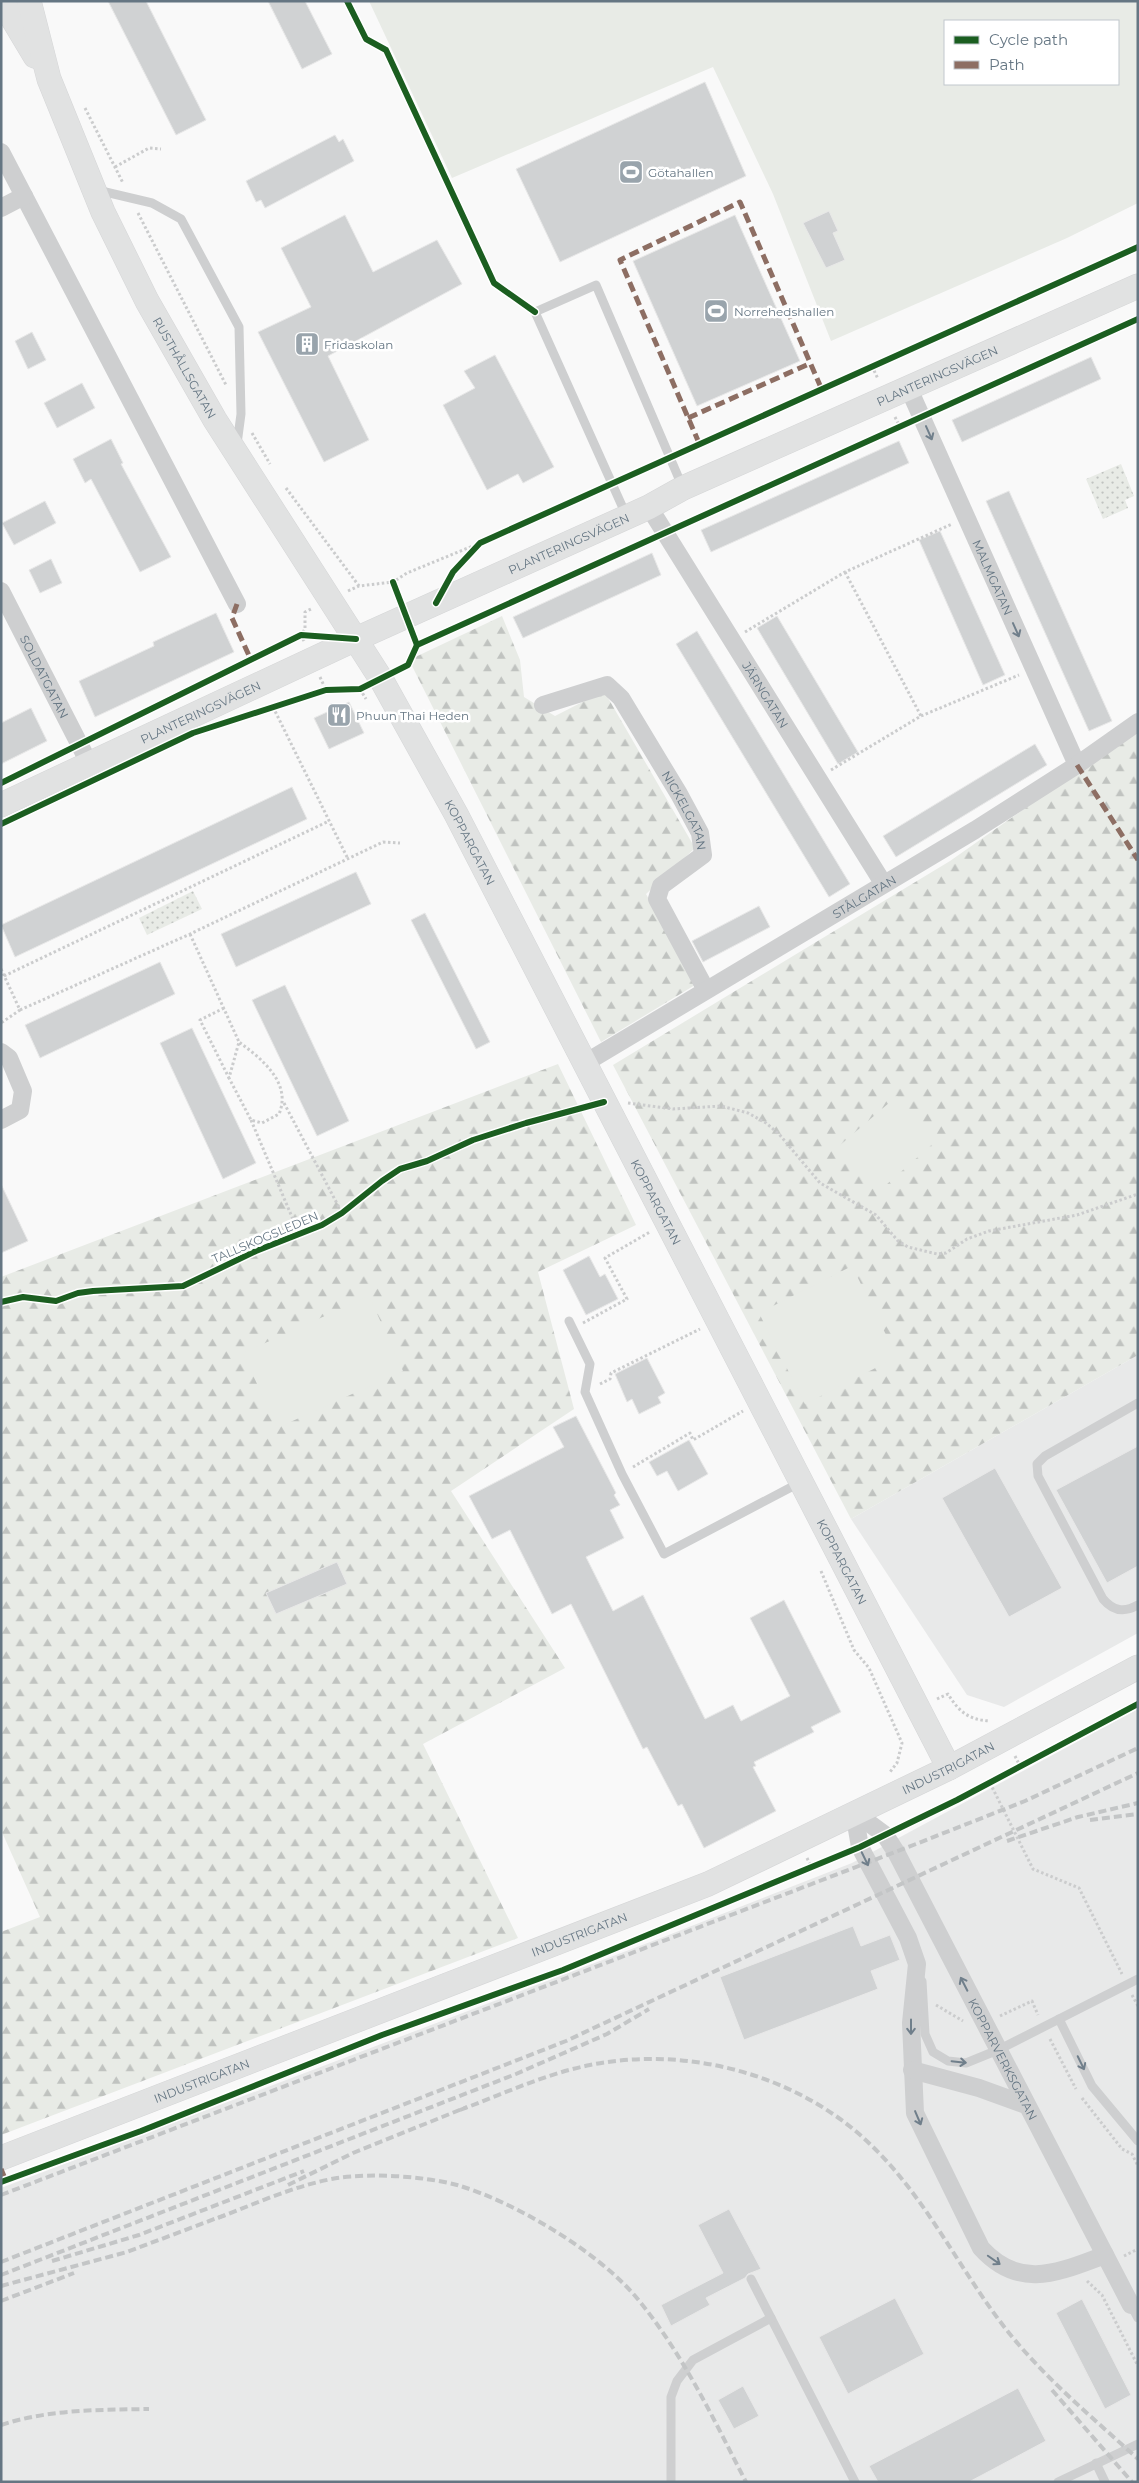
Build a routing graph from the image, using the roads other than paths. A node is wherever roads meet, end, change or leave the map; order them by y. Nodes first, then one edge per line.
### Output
1 (2, 1) edge
2 (29, 1) edge
3 (48, 79) junction
4 (1, 152) edge
5 (93, 189) junction
6 (24, 196) junction
7 (1, 208) edge
8 (1138, 286) edge
9 (909, 389) junction
10 (236, 452) junction
11 (683, 488) junction
12 (649, 506) junction
13 (627, 517) junction
14 (1, 591) edge
15 (237, 604) dead end
16 (356, 639) junction
17 (543, 705) dead end
18 (1138, 722) edge
19 (89, 763) junction
20 (1077, 765) junction
21 (1, 805) edge
22 (883, 883) junction
23 (706, 990) junction
24 (1, 1052) edge
25 (585, 1063) junction
26 (1, 1120) edge
27 (571, 1325) road end
28 (1138, 1403) edge
29 (802, 1482) junction
30 (1138, 1605) edge
31 (1138, 1668) edge
32 (949, 1768) junction
33 (854, 1812) junction
34 (917, 1964) junction
35 (1138, 1979) edge
36 (1059, 2019) junction
37 (998, 2050) junction
38 (912, 2070) junction
39 (1026, 2105) junction
40 (1138, 2141) edge
41 (1, 2158) edge
42 (1105, 2255) junction
43 (751, 2279) dead end
44 (1134, 2311) edge
45 (771, 2318) junction
46 (1138, 2444) edge
47 (1096, 2463) junction
48 (671, 2482) edge
49 (855, 2482) edge
50 (1058, 2482) edge
51 (1105, 2482) edge

1 - 3 street, RUSTHÅLLSGATAN
2 - 3 street, RUSTHÅLLSGATAN
3 - 5 street, RUSTHÅLLSGATAN
4 - 6 street
5 - 10 street, RUSTHÅLLSGATAN
5 - 10 lane
6 - 7 street
6 - 15 street
8 - 9 street, PLANTERINGSVÄGEN
9 - 11 street, PLANTERINGSVÄGEN
9 -> 20 street, MALMGATAN
10 - 16 street, RUSTHÅLLSGATAN
11 - 12 street, PLANTERINGSVÄGEN
11 - 13 lane
12 - 13 street, PLANTERINGSVÄGEN
12 - 22 street, JÄRNGATAN
13 - 16 street, PLANTERINGSVÄGEN
14 - 19 street, SOLDATGATAN
16 - 19 street, PLANTERINGSVÄGEN
16 - 25 street, KOPPARGATAN
17 - 23 street, NICKELGATAN
18 - 20 street, STÅLGATAN
19 - 21 street, PLANTERINGSVÄGEN
20 - 22 street, STÅLGATAN
22 - 23 street, STÅLGATAN
23 - 25 street, STÅLGATAN
24 - 26 street
25 - 29 street, KOPPARGATAN
27 - 29 lane
28 - 30 lane
29 - 32 street, KOPPARGATAN
31 - 32 street, INDUSTRIGATAN
32 - 33 street, INDUSTRIGATAN
33 -> 34 street
37 -> 33 street, KOPPARVERKSGATAN
33 - 41 street, INDUSTRIGATAN
34 -> 37 lane
34 -> 38 street
35 - 36 lane
36 - 37 lane
36 -> 40 lane
37 - 39 street, KOPPARVERKSGATAN
38 - 39 street
38 -> 42 street
39 - 42 street, KOPPARVERKSGATAN
42 - 44 street, KOPPARVERKSGATAN
43 - 45 lane
45 - 48 lane
45 - 49 lane
46 - 47 lane
47 - 50 lane
47 - 51 lane

